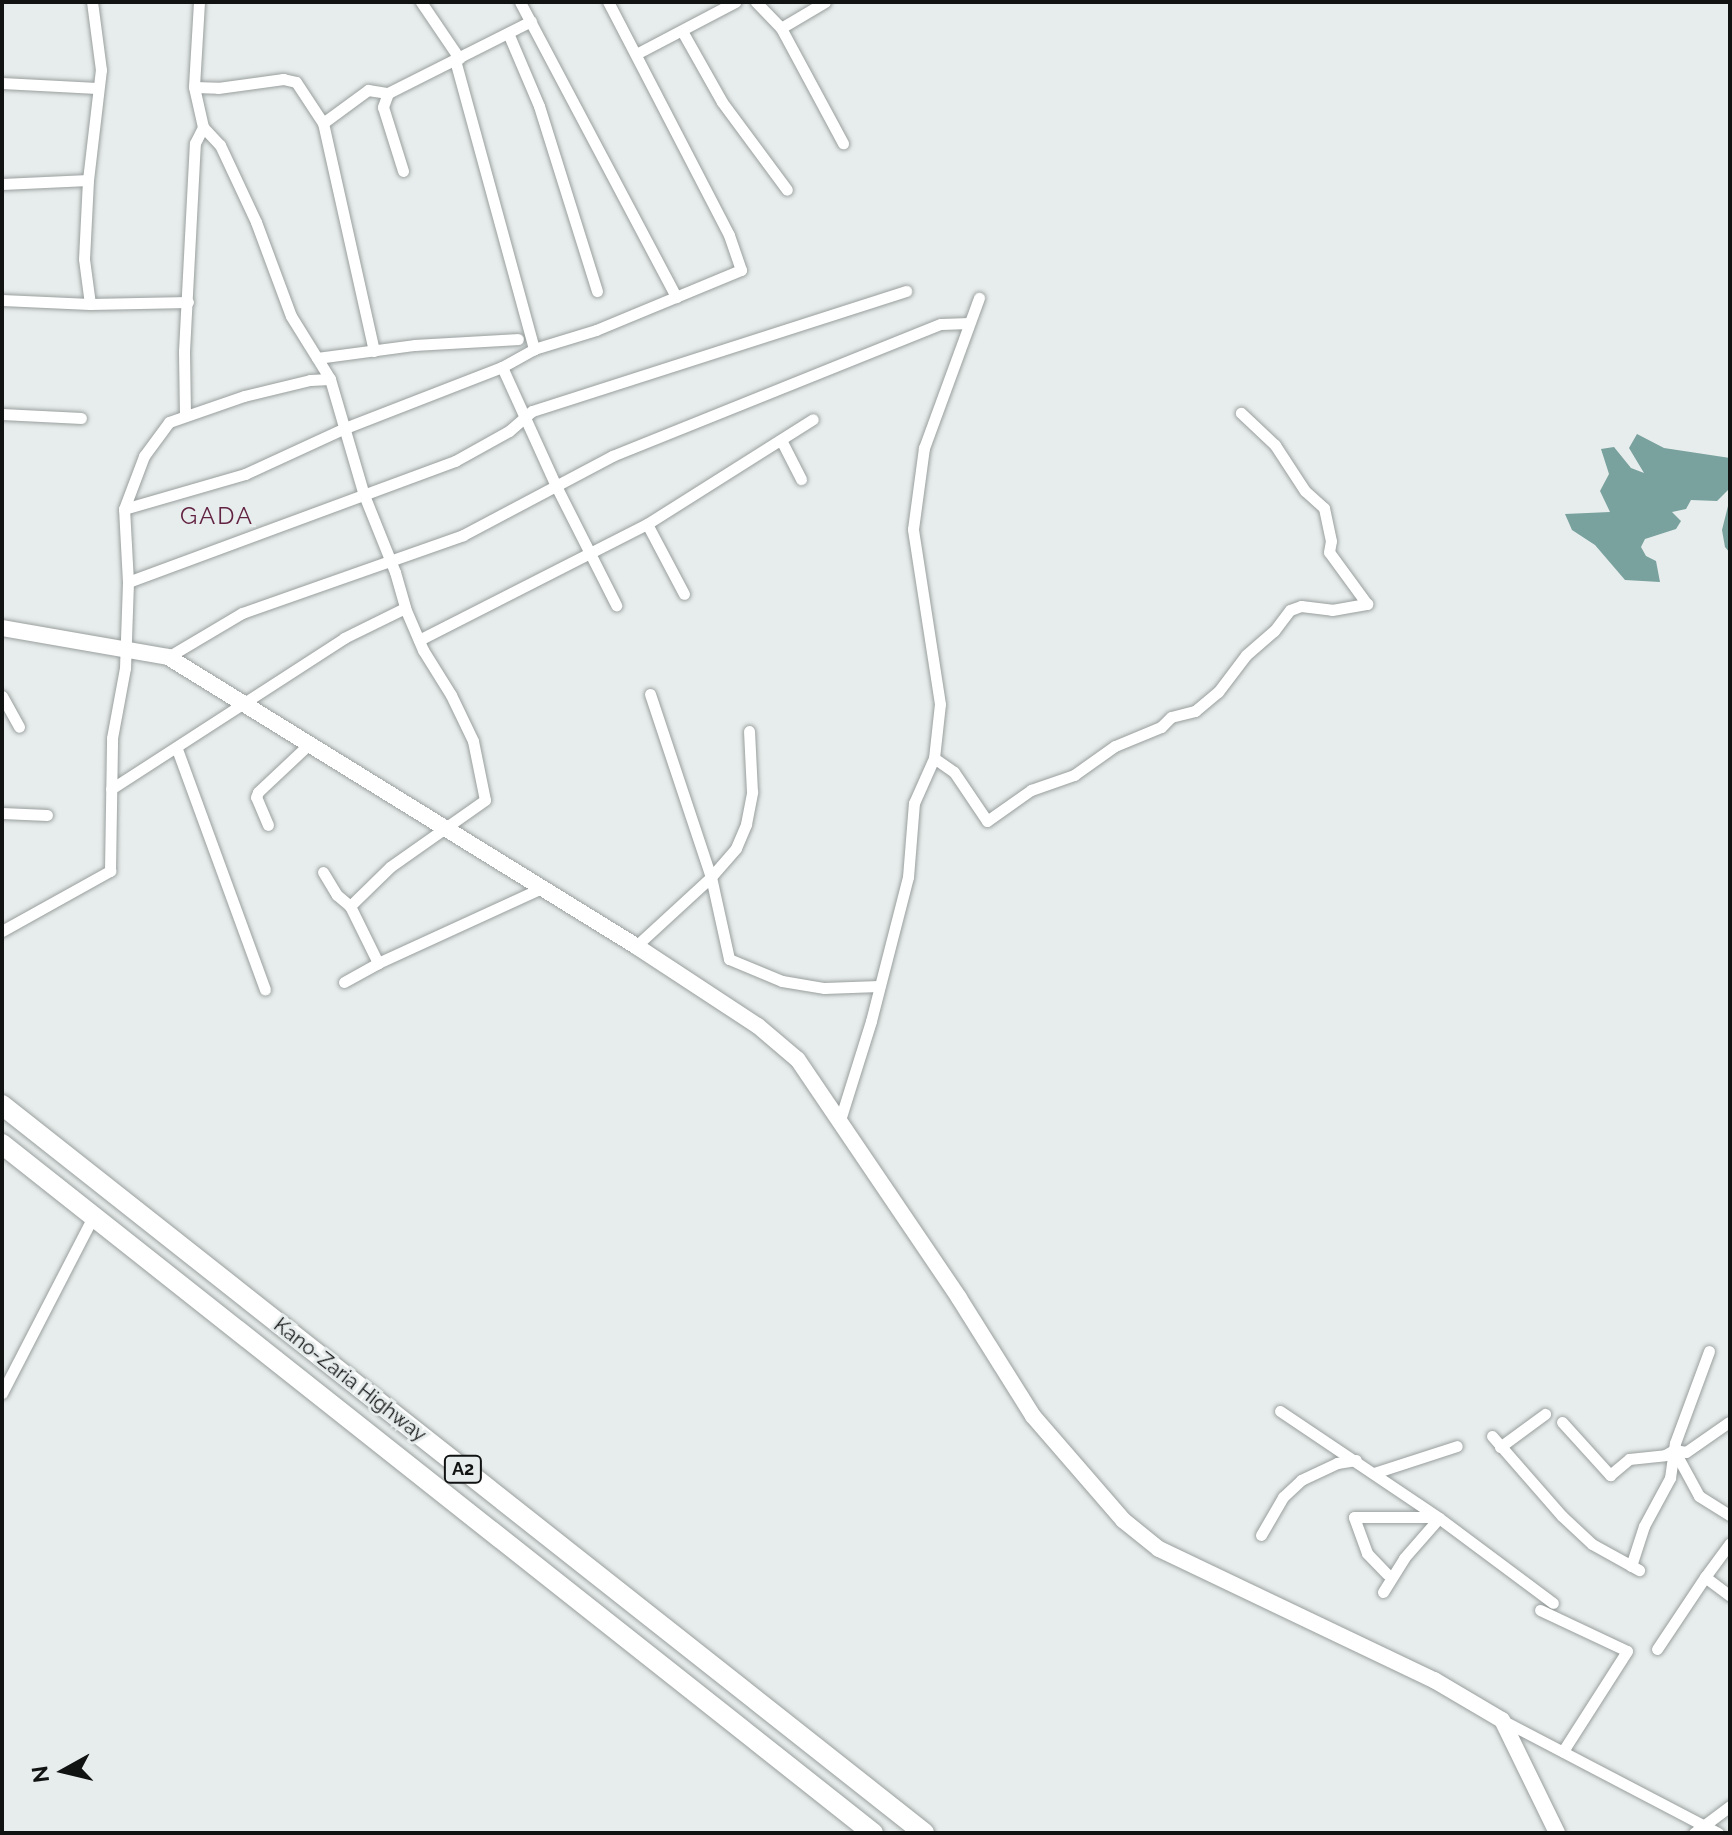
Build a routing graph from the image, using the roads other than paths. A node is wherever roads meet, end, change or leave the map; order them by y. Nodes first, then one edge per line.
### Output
1 (92, 2) edge
2 (199, 2) edge
3 (421, 2) edge
4 (520, 2) edge
5 (608, 2) edge
6 (735, 2) edge
7 (756, 2) edge
8 (825, 2) edge
9 (531, 21) junction
10 (781, 28) junction
11 (682, 31) junction
12 (508, 33) junction
13 (638, 53) junction
14 (457, 59) junction
15 (2, 83) edge
16 (194, 87) junction
17 (97, 88) junction
18 (388, 93) junction
19 (323, 123) junction
20 (203, 127) junction
21 (843, 143) dead end
22 (403, 171) dead end
23 (88, 180) junction
24 (2, 184) edge
25 (787, 190) dead end
26 (597, 291) dead end
27 (906, 291) dead end
28 (676, 297) junction
29 (979, 298) dead end
30 (2, 300) edge
31 (188, 302) junction
32 (90, 304) junction
33 (969, 323) junction
34 (518, 339) dead end
35 (534, 349) junction
36 (374, 351) junction
37 (317, 358) junction
38 (502, 367) junction
39 (330, 379) junction
40 (1241, 413) dead end
41 (2, 414) edge
42 (185, 416) junction
43 (81, 418) dead end
44 (813, 419) dead end
45 (524, 420) junction
46 (345, 428) junction
47 (781, 440) junction
48 (801, 479) dead end
49 (555, 484) junction
50 (364, 495) junction
51 (124, 509) junction
52 (647, 524) junction
53 (591, 554) junction
54 (390, 560) junction
55 (128, 582) junction
56 (684, 594) dead end
57 (616, 605) dead end
58 (405, 608) junction
59 (2, 628) edge
60 (419, 640) junction
61 (124, 648) junction
62 (168, 657) junction
63 (650, 694) dead end
64 (2, 696) edge
65 (240, 704) junction
66 (19, 727) dead end
67 (749, 731) dead end
68 (308, 745) junction
69 (177, 749) junction
70 (934, 758) junction
71 (111, 789) junction
72 (2, 813) edge
73 (47, 815) dead end
74 (268, 825) dead end
75 (446, 829) junction
76 (323, 872) dead end
77 (711, 877) junction
78 (542, 888) junction
79 (350, 906) junction
80 (2, 930) edge
81 (636, 946) junction
82 (378, 963) junction
83 (344, 982) dead end
84 (879, 986) junction
85 (265, 989) dead end
86 (2, 1105) edge
87 (840, 1120) junction
88 (2, 1144) edge
89 (93, 1217) junction
90 (1709, 1351) dead end
91 (7, 1368) edge
92 (2, 1393) edge
93 (1280, 1411) dead end
94 (1545, 1414) dead end
95 (1562, 1422) dead end
96 (1729, 1422) edge
97 (1492, 1436) dead end
98 (1457, 1446) dead end
99 (1500, 1447) junction
100 (1674, 1450) junction
101 (1356, 1460) junction
102 (1374, 1473) junction
103 (1730, 1515) edge
104 (1439, 1518) junction
105 (1261, 1535) dead end
106 (1730, 1543) edge
107 (1387, 1574) dead end
108 (1705, 1577) junction
109 (1383, 1592) dead end
110 (1730, 1596) edge
111 (1553, 1603) dead end
112 (1540, 1610) dead end
113 (1657, 1649) dead end
114 (1502, 1720) junction
115 (1563, 1751) junction
116 (1730, 1806) edge
117 (1704, 1824) junction
118 (873, 1833) edge
119 (924, 1833) edge
120 (1557, 1833) edge
121 (1694, 1833) edge
122 (1718, 1833) edge

1 - 17 street
2 - 16 street
3 - 14 street
4 - 9 street
5 - 13 street
6 - 11 street
7 - 10 street
8 - 10 street
9 - 12 street
9 - 28 street
10 - 21 street
11 - 13 street
11 - 25 street
12 - 14 street
12 - 26 street
13 - 28 street
14 - 18 street
14 - 35 street
15 - 17 street
16 - 19 street
16 - 20 street
17 - 23 street
18 - 19 street
18 - 22 street
19 - 36 street
20 - 31 street
20 - 37 street
23 - 24 street
23 - 32 street
27 - 45 street
28 - 35 street
29 - 33 street
30 - 32 street
31 - 32 street
31 - 42 street
33 - 49 street
33 - 70 street
34 - 36 street
35 - 38 street
36 - 37 street
37 - 39 street
38 - 45 street
38 - 46 street
39 - 42 street
39 - 46 street
40 - 70 street
41 - 43 street
42 - 51 street
44 - 47 street
45 - 49 street
45 - 50 street
46 - 50 street
46 - 51 street
47 - 48 street
47 - 52 street
49 - 53 street
49 - 54 street
50 - 54 street
50 - 55 street
51 - 55 street
52 - 53 street
52 - 56 street
53 - 57 street
53 - 60 street
54 - 58 street
54 - 62 street
55 - 61 street
58 - 60 street
58 - 65 street
59 - 61 street
60 - 75 street
61 - 62 street
61 - 71 street
62 - 65 street
63 - 77 street
64 - 66 street
65 - 68 street
65 - 69 street
67 - 77 street
68 - 74 street
68 - 75 street
69 - 71 street
69 - 85 street
70 - 84 street
71 - 80 street
72 - 73 street
75 - 78 street
75 - 79 street
76 - 79 street
77 - 81 street
77 - 84 street
78 - 81 street
78 - 82 street
79 - 82 street
81 - 87 street
82 - 83 street
84 - 87 street
86 - 119 highway, Kano-Zaria Highway / A2
87 - 114 street
88 - 89 highway, Kano-Zaria Highway / A2
89 - 91 street
89 - 118 highway, Kano-Zaria Highway / A2
90 - 100 street
91 - 92 street
93 - 101 street
94 - 99 street
95 - 100 street
96 - 100 street
97 - 99 street
98 - 102 street
99 - 100 street
100 - 103 street
101 - 102 street
101 - 105 street
102 - 104 street
104 - 107 street
104 - 109 street
104 - 111 street
106 - 108 street
108 - 110 street
108 - 113 street
112 - 115 street
114 - 115 street
114 - 120 street
115 - 117 street
116 - 117 street
117 - 121 street
117 - 122 street

